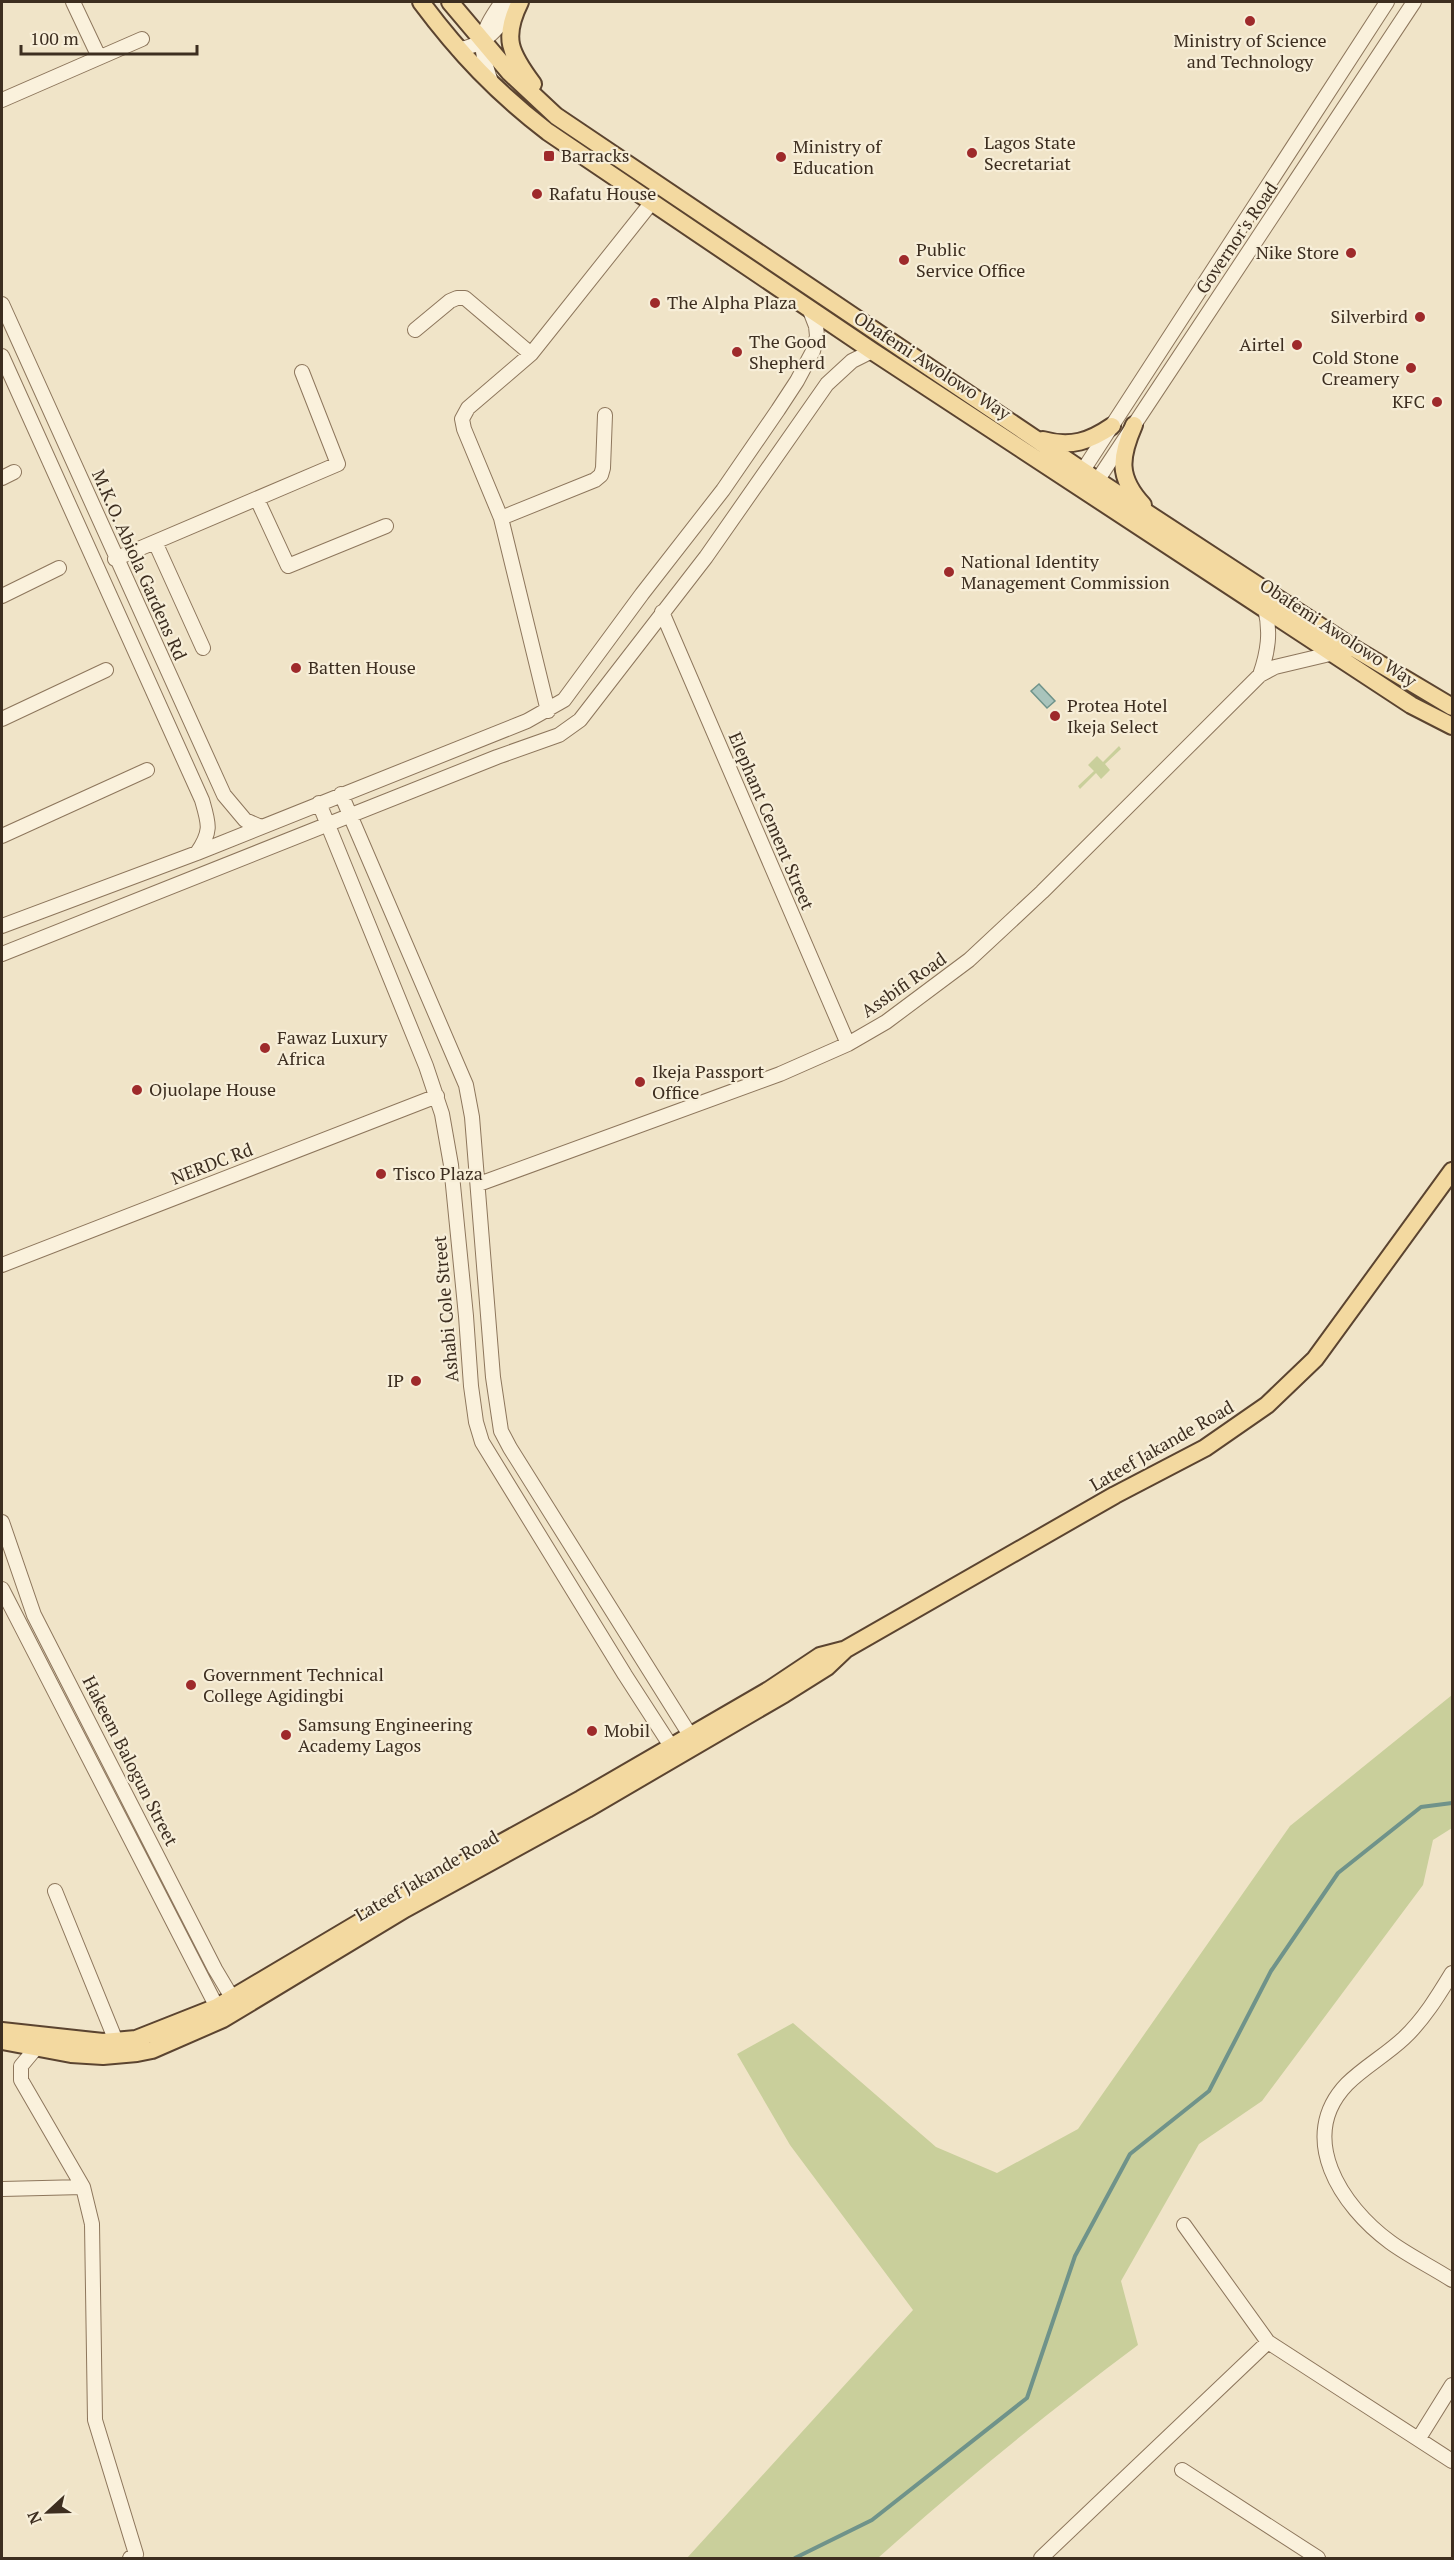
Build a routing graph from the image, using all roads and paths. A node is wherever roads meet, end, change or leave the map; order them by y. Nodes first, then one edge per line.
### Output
1 (74, 2) edge
2 (421, 2) edge
3 (450, 2) edge
4 (502, 2) edge
5 (518, 2) edge
6 (1387, 2) edge
7 (1414, 2) edge
8 (142, 39) dead end
9 (481, 40) junction
10 (458, 49) junction
11 (99, 57) junction
12 (492, 87) junction
13 (2, 100) edge
14 (556, 116) junction
15 (652, 202) junction
16 (2, 304) edge
17 (809, 308) junction
18 (415, 330) dead end
19 (872, 351) junction
20 (531, 354) junction
21 (2, 356) edge
22 (302, 372) dead end
23 (778, 410) junction
24 (605, 415) dead end
25 (798, 423) junction
26 (1134, 424) junction
27 (1112, 426) junction
28 (58, 430) junction
29 (39, 438) junction
30 (1035, 438) junction
31 (1078, 478) junction
32 (1093, 487) junction
33 (257, 499) junction
34 (1154, 517) junction
35 (501, 518) junction
36 (386, 526) dead end
37 (155, 542) junction
38 (115, 559) junction
39 (59, 568) dead end
40 (2, 596) edge
41 (1265, 608) junction
42 (662, 612) junction
43 (203, 648) dead end
44 (1334, 653) junction
45 (106, 670) dead end
46 (1260, 675) junction
47 (1452, 707) edge
48 (548, 711) junction
49 (2, 719) edge
50 (1452, 726) edge
51 (147, 770) dead end
52 (341, 794) junction
53 (319, 803) junction
54 (351, 816) junction
55 (328, 825) junction
56 (261, 827) junction
57 (2, 836) edge
58 (197, 853) junction
59 (382, 889) junction
60 (359, 899) junction
61 (2, 926) edge
62 (2, 954) edge
63 (848, 1044) junction
64 (436, 1096) junction
65 (1452, 1171) edge
66 (479, 1184) junction
67 (2, 1265) edge
68 (2, 1522) edge
69 (2, 1589) edge
70 (651, 1673) junction
71 (631, 1685) junction
72 (693, 1740) junction
73 (674, 1750) junction
74 (147, 1833) junction
75 (131, 1841) junction
76 (55, 1892) dead end
77 (1452, 1973) edge
78 (236, 2004) junction
79 (220, 2013) junction
80 (2, 2030) edge
81 (116, 2041) junction
82 (2, 2042) edge
83 (36, 2048) junction
84 (83, 2187) junction
85 (2, 2189) edge
86 (1184, 2225) dead end
87 (1452, 2280) edge
88 (1268, 2342) junction
89 (1452, 2385) edge
90 (1419, 2438) junction
91 (1452, 2461) edge
92 (1182, 2470) dead end
93 (133, 2556) edge
94 (1041, 2559) edge
95 (1318, 2559) edge

1 - 11 street
2 - 10 main road, Obafemi Awolowo Way
3 - 9 main road, Obafemi Awolowo Way
4 - 9 street
5 - 9 street
5 - 14 main road
6 - 27 street, Governor's Road
7 - 26 street, Governor's Road
8 - 11 street
9 - 10 street
9 - 12 street
9 - 14 main road, Obafemi Awolowo Way
10 - 12 main road, Obafemi Awolowo Way
11 - 13 street
12 - 15 main road, Obafemi Awolowo Way
14 - 30 main road, Obafemi Awolowo Way
15 - 17 main road, Obafemi Awolowo Way
15 - 20 street
16 - 28 street, M.K.O. Abiola Gardens Rd
17 - 19 main road, Obafemi Awolowo Way
17 - 23 street
18 - 20 street
19 - 25 street
19 - 31 main road, Obafemi Awolowo Way
20 - 35 street
21 - 29 street
22 - 33 street
23 - 25 street
23 - 48 street
24 - 35 street
25 - 42 street
26 - 32 street, Governor's Road
26 - 34 main road
27 - 30 main road
27 - 31 street, Governor's Road
28 - 29 street
28 - 38 street, M.K.O. Abiola Gardens Rd
29 - 58 street
30 - 31 main road, Obafemi Awolowo Way
31 - 32 main road, Obafemi Awolowo Way
32 - 34 main road, Obafemi Awolowo Way
32 - 41 main road, Obafemi Awolowo Way
33 - 36 street
33 - 37 street
34 - 47 main road, Obafemi Awolowo Way
35 - 48 street
37 - 38 street
37 - 43 street
38 - 56 street, M.K.O. Abiola Gardens Rd
39 - 40 street
41 - 44 main road, Obafemi Awolowo Way
41 - 46 street
42 - 54 street
42 - 63 street, Elephant Cement Street
44 - 46 street
44 - 50 main road, Obafemi Awolowo Way
45 - 49 street
46 - 63 street, Assbifi Road
48 - 52 street
51 - 57 street
52 - 53 street
52 - 54 street
53 - 55 street, Ashabi Cole Street
53 - 56 street
54 - 55 street
54 - 59 street
55 - 60 street, Ashabi Cole Street
55 - 62 street
56 - 58 street
58 - 61 street
59 - 60 street
59 - 66 street
60 - 64 street, Ashabi Cole Street
63 - 66 street, Assbifi Road
64 - 67 street, NERDC Rd
64 - 71 street, Ashabi Cole Street
65 - 72 main road, Lateef Jakande Road
66 - 70 street
68 - 74 street, Hakeem Balogun Street
69 - 75 street, Hakeem Balogun Street
70 - 71 street
70 - 72 street
71 - 73 street, Ashabi Cole Street
72 - 73 main road, Lateef Jakande Road
73 - 78 main road, Lateef Jakande Road
74 - 75 street
74 - 78 street, Hakeem Balogun Street
75 - 79 street, Hakeem Balogun Street
76 - 81 street
77 - 87 street
78 - 79 main road, Lateef Jakande Road
79 - 81 main road, Lateef Jakande Road
79 - 83 main road, Lateef Jakande Road
80 - 81 main road, Lateef Jakande Road
82 - 83 main road, Lateef Jakande Road
83 - 84 street
84 - 85 street
84 - 93 street
86 - 88 street
88 - 90 street
88 - 94 street
89 - 90 street
90 - 91 street
92 - 95 street

